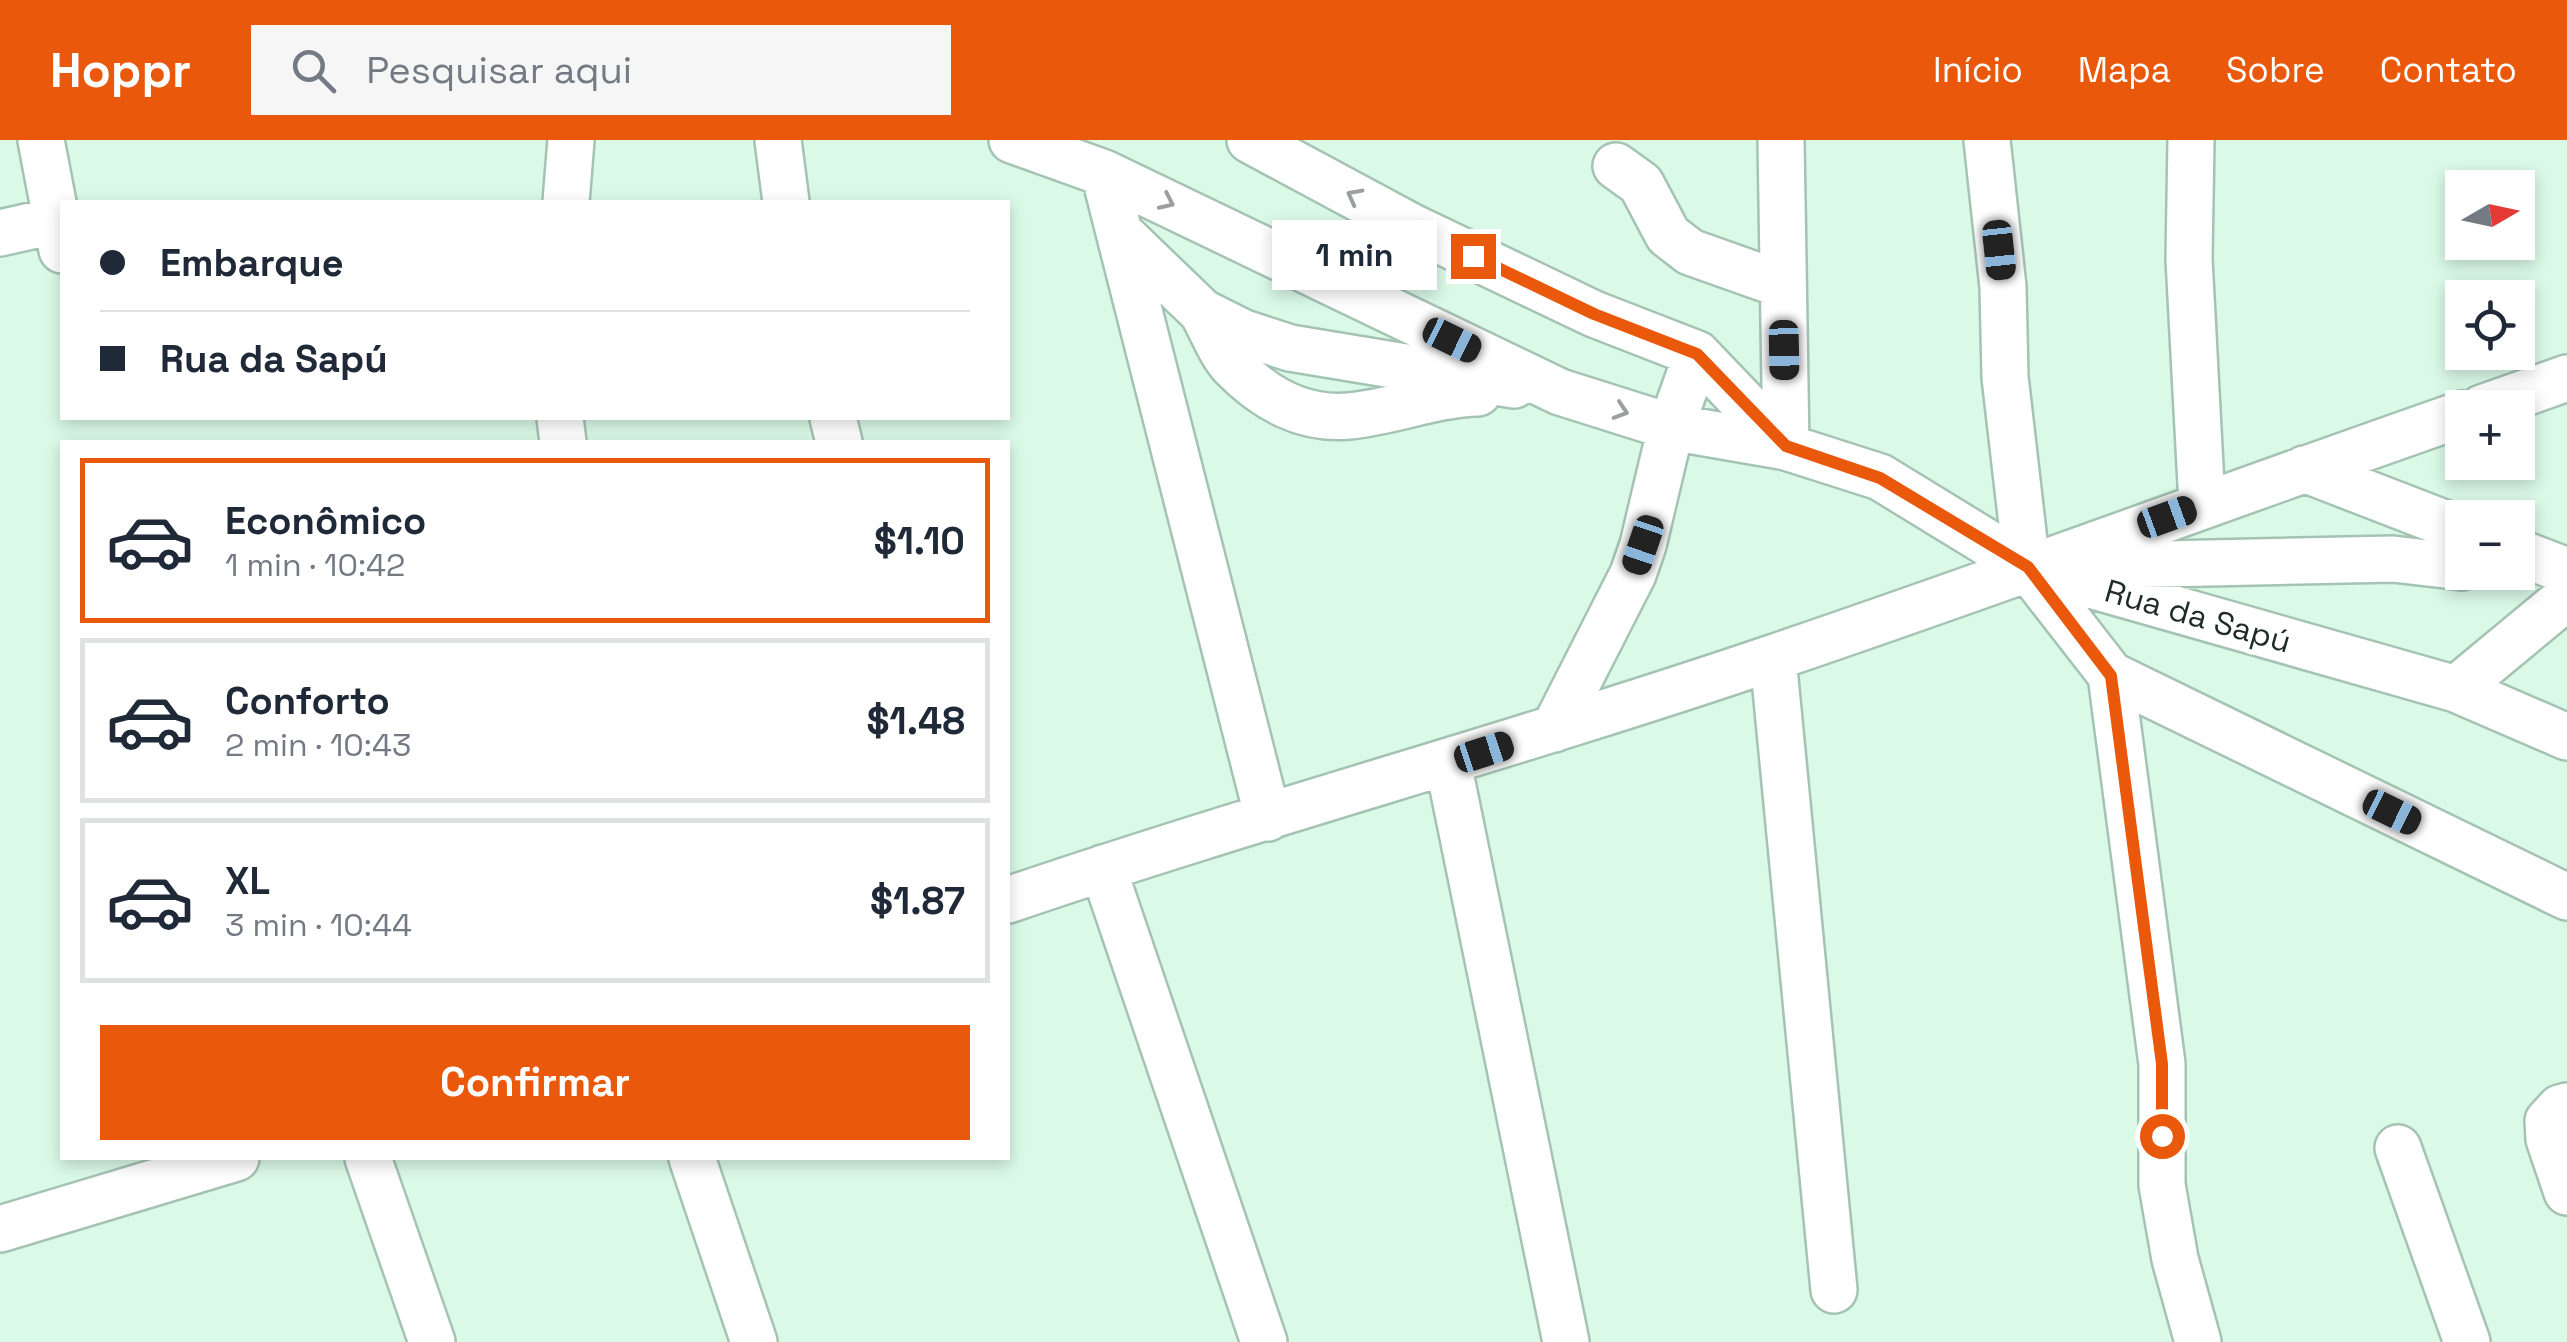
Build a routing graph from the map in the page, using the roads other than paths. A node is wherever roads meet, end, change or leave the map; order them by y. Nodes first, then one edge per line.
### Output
1 (41, 140) edge
2 (571, 140) edge
3 (778, 140) edge
4 (1012, 140) edge
5 (1250, 140) edge
6 (1781, 140) edge
7 (1987, 140) edge
8 (2191, 140) edge
9 (1616, 166) dead end
10 (1104, 173) junction
11 (566, 200) edge
12 (786, 200) edge
13 (0, 233) edge
14 (1120, 233) junction
15 (60, 235) edge
16 (1783, 285) junction
17 (1202, 312) junction
18 (1697, 354) junction
19 (2567, 378) edge
20 (2533, 390) edge
21 (1560, 392) junction
22 (2445, 420) edge
23 (1671, 427) junction
24 (1786, 446) junction
25 (2304, 468) junction
26 (2202, 504) junction
27 (2445, 523) edge
28 (2535, 560) edge
29 (2445, 565) edge
30 (2028, 567) junction
31 (2535, 573) edge
32 (2567, 574) edge
33 (2567, 598) edge
34 (1773, 658) junction
35 (2111, 676) junction
36 (2456, 689) junction
37 (1554, 729) junction
38 (2567, 737) edge
39 (1448, 763) junction
40 (1268, 818) junction
41 (1103, 868) junction
42 (2567, 897) edge
43 (1010, 899) edge
44 (2567, 1106) edge
45 (2398, 1148) dead end
46 (229, 1160) edge
47 (369, 1160) edge
48 (693, 1160) edge
49 (2567, 1192) edge
50 (0, 1229) edge
51 (1834, 1290) dead end
52 (432, 1342) edge
53 (754, 1342) edge
54 (1264, 1342) edge
55 (1566, 1342) edge
56 (2198, 1342) edge
57 (2467, 1342) edge

1 - 15 street
2 - 11 street
3 - 12 street
4 - 10 street, Rua da Sapú
18 -> 5 street, Rua da Sapú
6 - 16 street
7 - 30 street
8 - 26 street
9 - 16 street
10 - 14 street
10 -> 21 street, Rua da Sapú
13 - 15 street
14 - 17 street
14 - 40 street
16 - 24 street
17 - 21 street
17 - 21 street
18 - 23 street
18 - 24 street, Rua da Sapú
19 - 20 street
21 -> 23 street, Rua da Sapú
22 - 25 street
23 - 24 street, Rua da Sapú
23 - 37 street
24 - 30 street, Rua da Sapú
25 - 26 street
25 - 27 street
26 - 30 street
28 - 32 street
29 - 30 street
30 - 34 street
30 - 35 street
30 - 36 street, Rua da Sapú
31 - 32 street
33 - 36 street
34 - 37 street
34 - 51 street
35 - 42 street
35 - 56 street
36 - 38 street, Rua da Sapú
37 - 39 street
39 - 40 street
39 - 55 street
40 - 41 street
41 - 43 street
41 - 54 street
44 - 49 street
45 - 57 street
46 - 50 street
47 - 52 street
48 - 53 street

